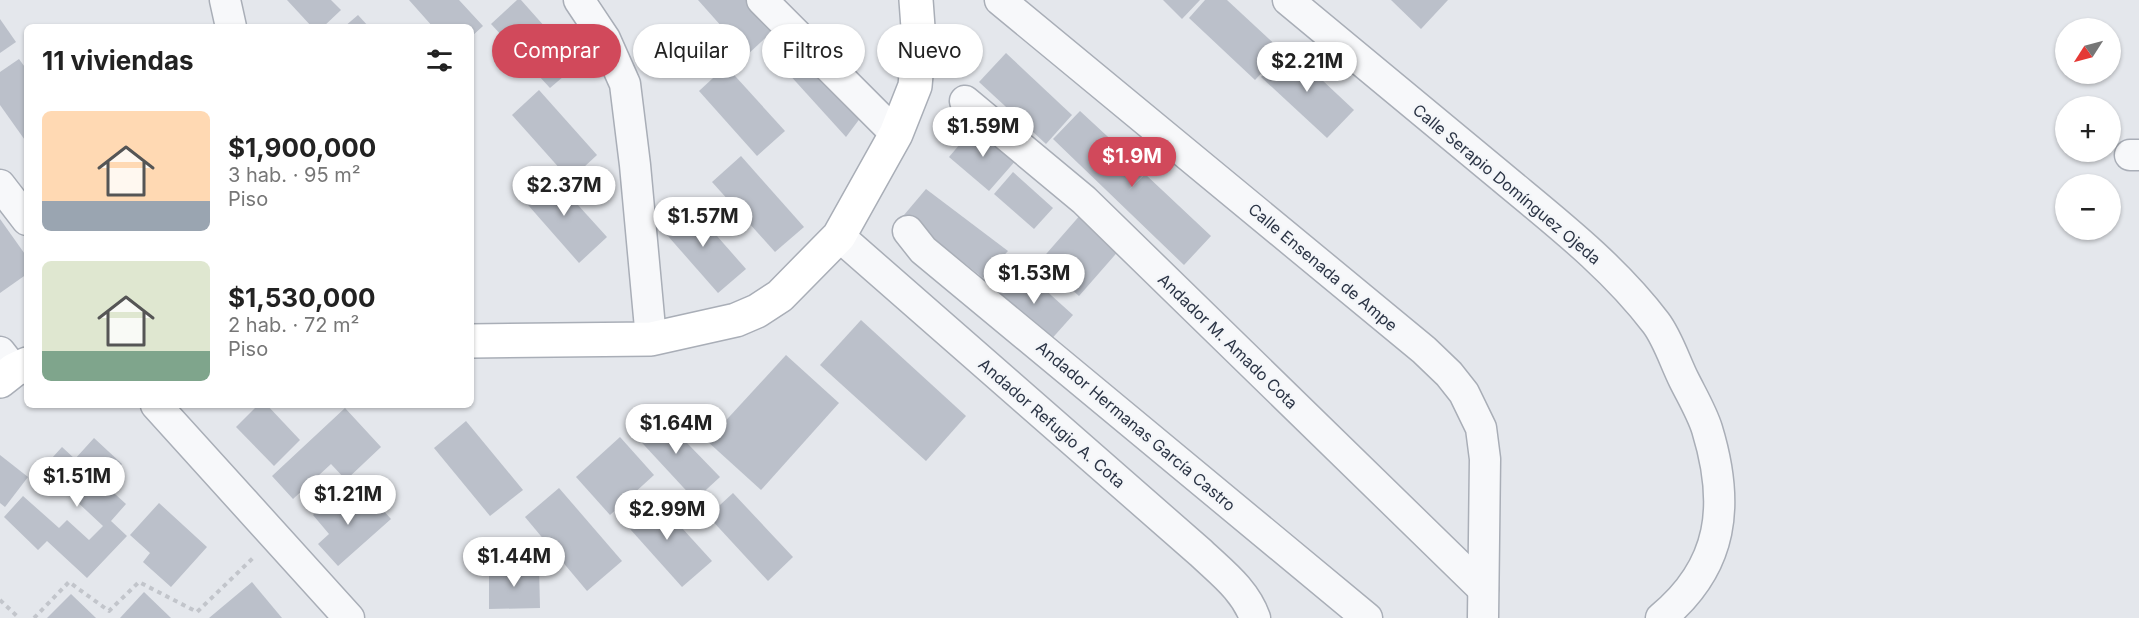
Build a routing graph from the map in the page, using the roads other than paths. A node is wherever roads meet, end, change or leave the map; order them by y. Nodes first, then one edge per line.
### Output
1 (225, 0) edge
2 (579, 0) edge
3 (762, 0) edge
4 (916, 0) edge
5 (1000, 0) edge
6 (1288, 0) edge
7 (230, 24) edge
8 (965, 101) dead end
9 (896, 134) junction
10 (0, 185) edge
11 (24, 216) edge
12 (908, 231) dead end
13 (839, 236) junction
14 (651, 339) junction
15 (474, 341) edge
16 (159, 408) edge
17 (1483, 604) edge
18 (349, 618) edge
19 (1255, 618) edge
20 (1367, 618) edge
21 (1661, 618) edge

1 - 7 street
2 - 14 street
3 - 9 street
4 - 9 street
5 - 17 street, Calle Ensenada de Ampe
6 - 21 street, Calle Serapio Domínguez Ojeda
8 - 17 street, Andador M. Amado Cota
9 - 13 street
10 - 11 street
12 - 20 street, Andador Hermanas García Castro
13 - 14 street
13 - 19 street, Andador Refugio A. Cota
14 - 15 street
16 - 18 street

